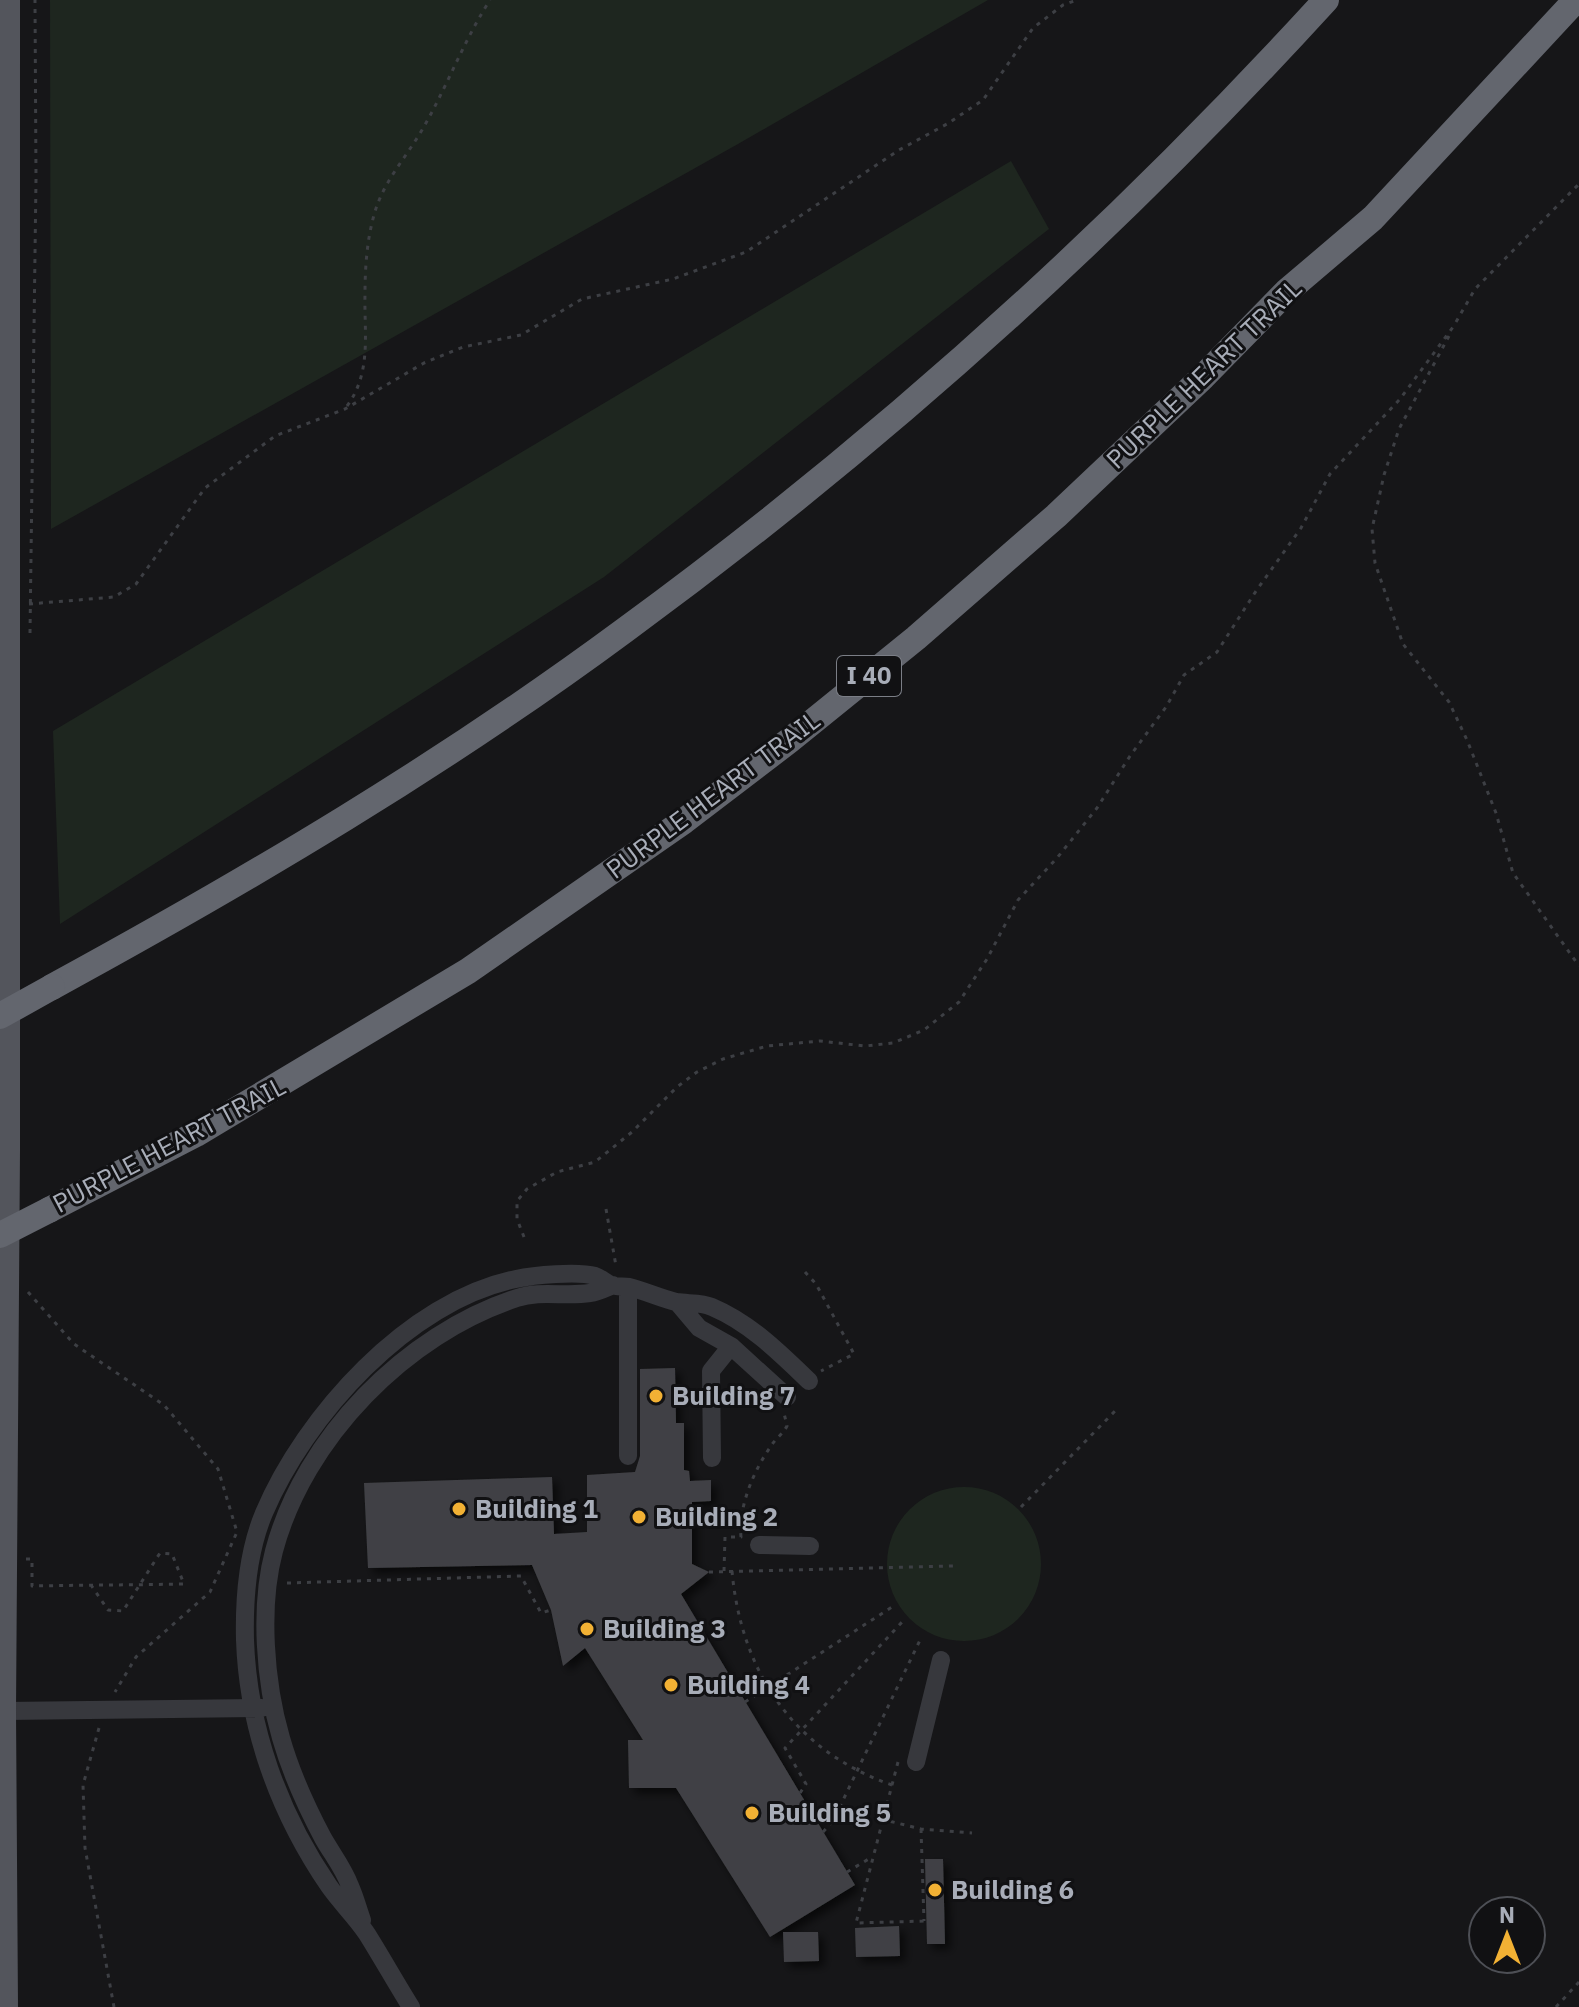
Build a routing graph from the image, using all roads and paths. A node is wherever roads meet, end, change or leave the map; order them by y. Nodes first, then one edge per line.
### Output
1 (9, 0) edge
2 (35, 0) edge
3 (490, 0) edge
4 (1077, 0) edge
5 (1326, 0) edge
6 (1576, 0) edge
7 (1579, 184) edge
8 (1456, 323) junction
9 (345, 409) junction
10 (20, 605) junction
11 (30, 636) dead end
12 (1579, 966) edge
13 (0, 1016) edge
14 (606, 1209) dead end
15 (0, 1235) edge
16 (524, 1237) dead end
17 (805, 1272) dead end
18 (620, 1286) junction
19 (26, 1289) dead end
20 (677, 1302) junction
21 (731, 1346) junction
22 (809, 1381) joint
23 (782, 1401) joint
24 (1118, 1408) dead end
25 (628, 1456) dead end
26 (712, 1458) dead end
27 (1021, 1507) dead end
28 (759, 1545) dead end
29 (810, 1546) dead end
30 (22, 1559) dead end
31 (953, 1566) dead end
32 (724, 1571) junction
33 (732, 1571) junction
34 (709, 1572) dead end
35 (276, 1583) dead end
36 (91, 1585) junction
37 (139, 1585) junction
38 (892, 1607) dead end
39 (551, 1610) dead end
40 (903, 1621) dead end
41 (921, 1638) dead end
42 (941, 1660) dead end
43 (767, 1687) junction
44 (745, 1702) dead end
45 (272, 1707) junction
46 (252, 1709) junction
47 (5, 1711) junction
48 (104, 1711) junction
49 (802, 1730) junction
50 (908, 1759) joint
51 (857, 1772) junction
52 (892, 1785) junction
53 (800, 1793) dead end
54 (881, 1819) junction
55 (921, 1829) junction
56 (823, 1832) dead end
57 (972, 1833) dead end
58 (872, 1857) junction
59 (847, 1872) dead end
60 (365, 1931) junction
61 (1579, 1982) edge
62 (7, 2007) edge
63 (114, 2007) edge
64 (411, 2007) edge
65 (1556, 2007) edge

1 - 10 main road
2 - 10 path
3 - 9 path
4 - 9 path
5 - 13 highway, bridge
6 - 15 highway, PURPLE HEART TRAIL / I 40, bridge
7 - 8 path
8 - 12 path
8 - 16 path
9 - 10 path
10 - 11 path
10 - 47 main road
14 - 18 path
17 - 22 path
18 - 20 street
18 - 25 street
18 - 45 street
18 - 46 street
19 - 48 path
20 - 21 street
20 - 22 street
21 - 23 street
21 - 26 street
23 - 32 path
24 - 27 path
28 - 29 street
30 - 36 path
31 - 33 path
32 - 33 path
32 - 34 path
33 - 43 path
35 - 39 path
36 - 37 path
36 - 37 path
37 - 37 path
38 - 43 path
40 - 49 path
41 - 51 path
42 - 50 street
43 - 44 path
43 - 49 path
45 - 46 street
45 - 60 street
46 - 48 street
46 - 60 street
47 - 48 street
47 - 62 main road
48 - 63 path
49 - 51 path
49 - 53 path
50 - 52 path
51 - 52 path
51 - 56 path
52 - 54 path
54 - 55 path
54 - 58 path
55 - 57 path
55 - 58 path
58 - 59 path
60 - 64 street
61 - 65 path

